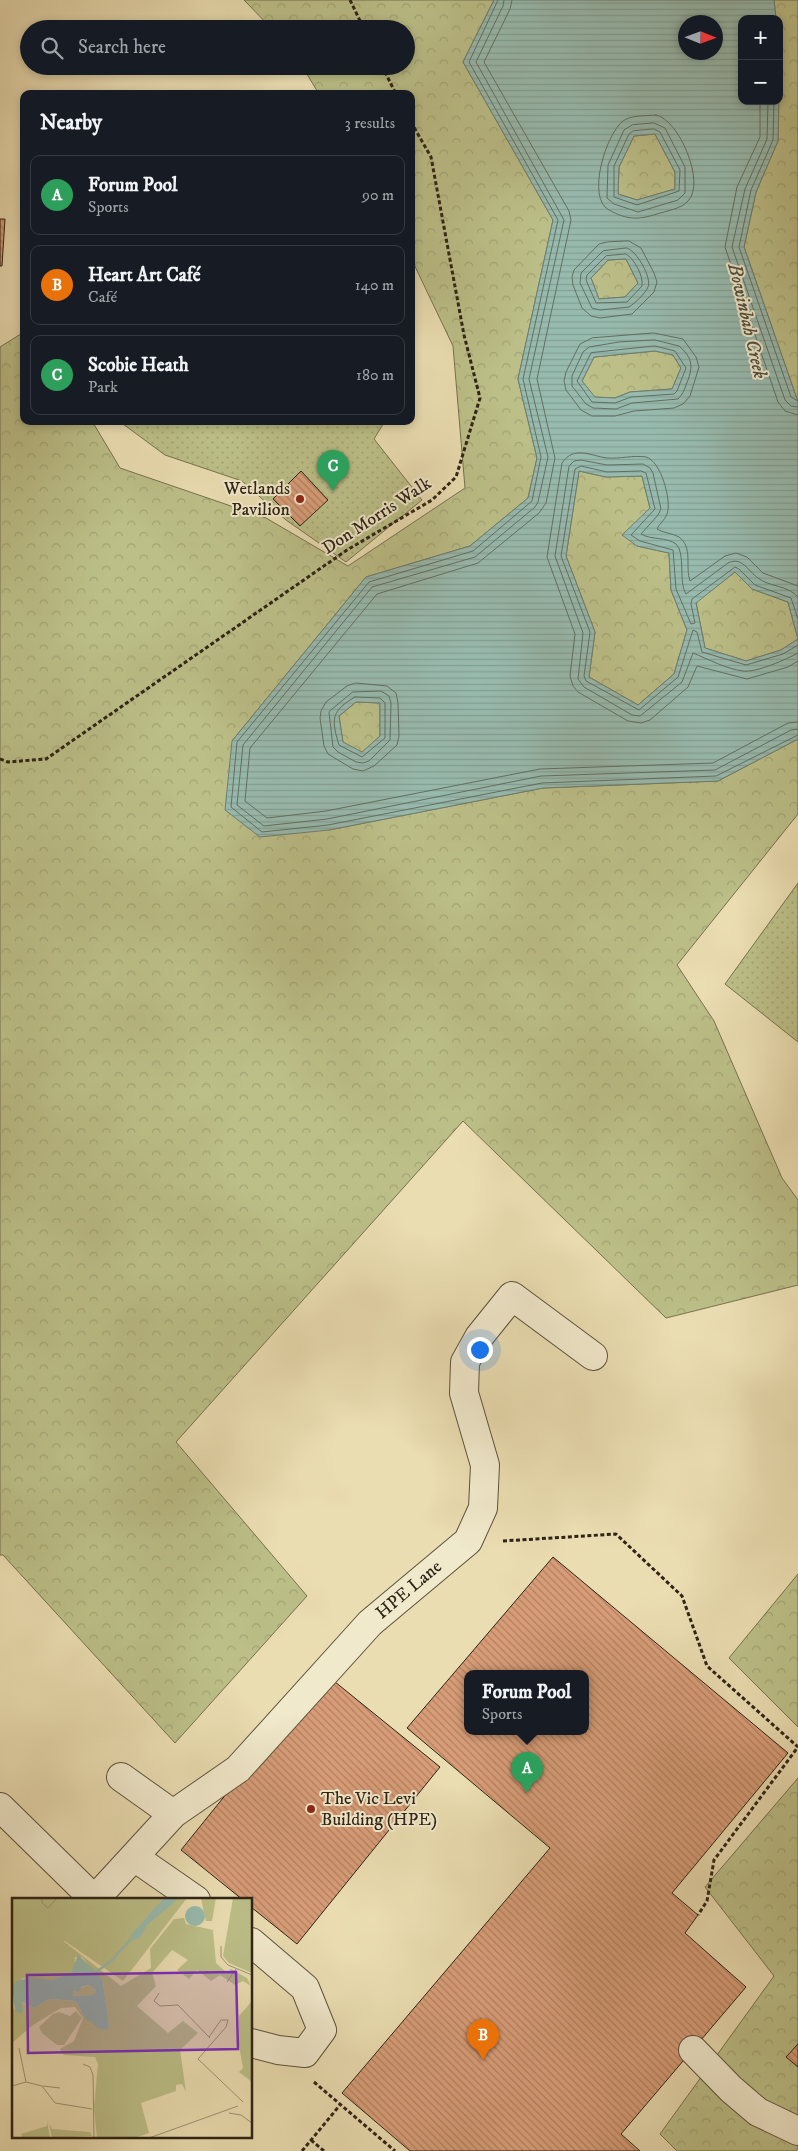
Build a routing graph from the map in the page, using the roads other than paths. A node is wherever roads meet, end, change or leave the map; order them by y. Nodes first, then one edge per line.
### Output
1 (593, 1356) dead end
2 (121, 1777) dead end
3 (0, 1807) edge
4 (173, 1814) junction
5 (134, 1857) junction
6 (93, 1898) edge
7 (97, 1898) edge
8 (193, 1898) edge
9 (252, 1943) edge
10 (252, 2043) edge
11 (693, 2050) dead end
12 (798, 2131) edge

1 - 4 lane, HPE Lane
2 - 4 lane
3 - 6 lane
4 - 5 lane, HPE Lane
5 - 7 lane, HPE Lane
5 - 8 lane
9 - 10 lane
11 - 12 lane

